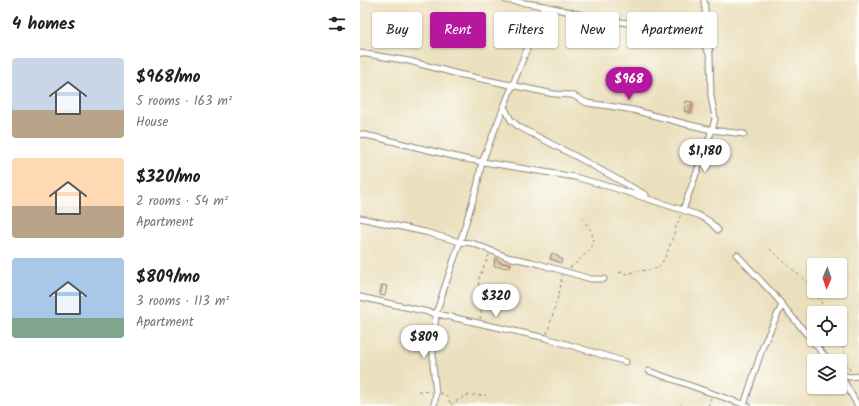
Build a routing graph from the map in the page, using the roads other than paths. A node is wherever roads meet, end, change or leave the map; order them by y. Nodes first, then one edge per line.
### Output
1 (506, 0) edge
2 (704, 0) edge
3 (544, 6) junction
4 (360, 53) edge
5 (710, 55) junction
6 (512, 85) junction
7 (504, 107) junction
8 (712, 130) junction
9 (360, 134) edge
10 (744, 134) dead end
11 (482, 162) junction
12 (681, 210) junction
13 (360, 218) edge
14 (718, 230) dead end
15 (460, 242) junction
16 (737, 255) dead end
17 (604, 279) dead end
18 (360, 297) edge
19 (782, 305) junction
20 (436, 314) junction
21 (823, 354) edge
22 (626, 362) dead end
23 (649, 371) dead end
24 (847, 376) edge
25 (857, 377) edge
26 (847, 386) edge
27 (746, 405) edge
28 (434, 406) edge
29 (858, 406) edge

1 - 3 street
2 - 5 street
3 - 5 street
3 - 6 street
4 - 6 street
5 - 8 street
6 - 7 street
6 - 8 street
7 - 11 street
7 - 12 street
8 - 10 street
8 - 12 street
9 - 11 street
11 - 12 street
11 - 15 street
12 - 14 street
13 - 15 street
15 - 17 street
15 - 20 street
16 - 19 street
18 - 20 street
19 - 21 street
19 - 27 street
20 - 22 street
20 - 28 street
23 - 27 street
24 - 25 street
26 - 29 street

